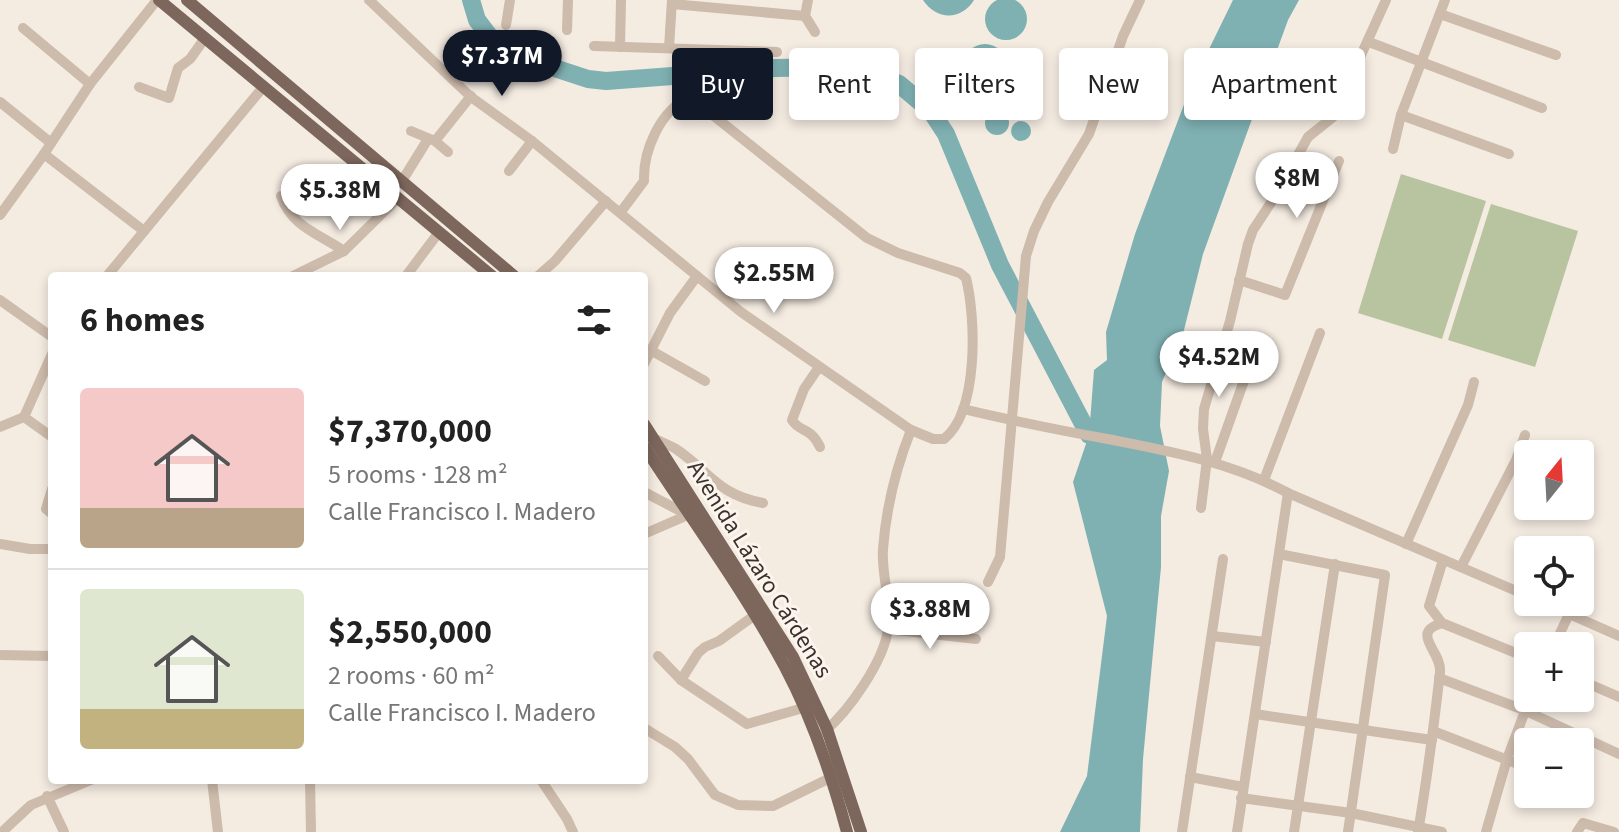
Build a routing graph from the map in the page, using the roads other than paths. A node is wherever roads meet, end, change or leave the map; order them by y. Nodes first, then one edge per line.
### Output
1 (158, 0) edge
2 (187, 0) edge
3 (369, 0) edge
4 (510, 0) edge
5 (568, 0) edge
6 (621, 0) edge
7 (808, 0) edge
8 (1140, 0) edge
9 (1386, 0) edge
10 (1445, 0) edge
11 (672, 2) edge
12 (1440, 14) junction
13 (805, 16) junction
14 (506, 25) dead end
15 (23, 28) dead end
16 (567, 30) dead end
17 (815, 32) dead end
18 (205, 38) junction
19 (1369, 42) junction
20 (594, 46) dead end
21 (620, 47) junction
22 (669, 48) junction
23 (777, 52) dead end
24 (1556, 55) dead end
25 (1422, 61) junction
26 (90, 84) junction
27 (264, 86) junction
28 (139, 87) dead end
29 (471, 96) junction
30 (0, 102) edge
31 (1542, 108) dead end
32 (1401, 115) junction
33 (411, 131) dead end
34 (432, 140) junction
35 (532, 141) junction
36 (51, 143) junction
37 (1393, 149) dead end
38 (448, 152) dead end
39 (44, 154) junction
40 (1509, 154) dead end
41 (1339, 161) dead end
42 (509, 171) dead end
43 (402, 181) junction
44 (0, 192) edge
45 (12, 196) junction
46 (281, 196) dead end
47 (398, 198) junction
48 (606, 201) junction
49 (620, 213) junction
50 (0, 215) edge
51 (144, 231) junction
52 (439, 232) junction
53 (344, 251) junction
54 (496, 260) junction
55 (110, 272) edge
56 (301, 272) edge
57 (409, 272) edge
58 (486, 272) edge
59 (492, 272) edge
60 (510, 272) edge
61 (543, 272) edge
62 (697, 276) junction
63 (1239, 280) junction
64 (0, 300) edge
65 (1320, 333) dead end
66 (48, 334) edge
67 (1256, 347) dead end
68 (652, 351) junction
69 (648, 358) edge
70 (48, 363) edge
71 (819, 367) junction
72 (705, 381) dead end
73 (1474, 382) dead end
74 (963, 409) junction
75 (24, 417) junction
76 (1013, 421) junction
77 (0, 427) edge
78 (911, 430) junction
79 (48, 434) edge
80 (1525, 435) dead end
81 (648, 441) edge
82 (820, 447) dead end
83 (1211, 461) junction
84 (1264, 480) junction
85 (1288, 493) junction
86 (648, 494) edge
87 (763, 503) dead end
88 (1201, 508) dead end
89 (688, 515) junction
90 (648, 532) edge
91 (0, 544) edge
92 (1406, 544) junction
93 (48, 549) edge
94 (1279, 554) junction
95 (1223, 559) dead end
96 (1443, 560) junction
97 (1335, 564) junction
98 (1461, 567) junction
99 (988, 582) dead end
100 (1514, 590) edge
101 (755, 615) junction
102 (1574, 616) edge
103 (1442, 623) junction
104 (888, 629) junction
105 (1212, 636) junction
106 (1619, 636) edge
107 (976, 639) dead end
108 (1266, 642) junction
109 (1514, 652) edge
110 (0, 655) edge
111 (48, 656) edge
112 (658, 656) dead end
113 (1439, 678) junction
114 (681, 680) junction
115 (1594, 686) edge
116 (1619, 697) edge
117 (1514, 706) edge
118 (803, 708) junction
119 (1523, 712) edge
120 (1528, 712) edge
121 (1255, 714) junction
122 (1312, 722) junction
123 (1365, 730) junction
124 (648, 731) edge
125 (822, 734) junction
126 (1433, 736) junction
127 (1619, 754) edge
128 (1507, 759) junction
129 (1514, 762) edge
130 (1190, 777) junction
131 (830, 778) junction
132 (80, 784) edge
133 (212, 784) edge
134 (310, 784) edge
135 (544, 784) edge
136 (1242, 793) junction
137 (47, 796) junction
138 (1297, 806) junction
139 (1351, 813) junction
140 (1418, 829) edge
141 (2, 832) edge
142 (64, 832) edge
143 (218, 832) edge
144 (311, 832) edge
145 (573, 832) edge
146 (847, 832) edge
147 (861, 832) edge
148 (1182, 832) edge
149 (1237, 832) edge
150 (1294, 832) edge
151 (1348, 832) edge
152 (1442, 832) edge
153 (1486, 832) edge
154 (1577, 832) edge
155 (1614, 832) edge

1 - 18 main road
1 - 26 street
2 - 43 main road
3 - 29 street
4 - 14 street
5 - 16 street
6 - 21 street
7 - 13 street
8 - 76 street
9 - 19 street
10 - 12 street
11 - 13 street
11 - 22 street
12 - 24 street
12 - 25 street
13 - 17 street
15 - 26 street
18 - 27 main road
18 - 28 street
19 - 25 street
19 - 63 street
20 - 21 street
21 - 22 street
22 - 23 street
25 - 31 street
25 - 32 street
26 - 36 street
27 - 47 main road
27 - 51 street
29 - 34 street
29 - 35 street
30 - 36 street
32 - 37 street
32 - 40 street
33 - 34 street
34 - 38 street
34 - 43 street
35 - 42 street
35 - 48 street
36 - 39 street
39 - 45 street
39 - 51 street
41 - 63 street
43 - 54 main road
44 - 45 street
45 - 50 street
46 - 53 street
47 - 52 main road
47 - 53 street
48 - 49 street
48 - 61 street
49 - 62 street
49 - 74 street
51 - 55 street
52 - 57 street
52 - 58 main road
53 - 56 street
54 - 59 street
54 - 60 main road
62 - 68 street
62 - 71 street
63 - 83 street
64 - 66 street
65 - 84 street
67 - 83 street
68 - 69 street
68 - 72 street
70 - 75 street
71 - 78 street
71 - 82 street
73 - 92 street
74 - 76 street
74 - 78 street
75 - 77 street
75 - 79 street
76 - 83 street
76 - 99 street
78 - 104 street
80 - 98 street
81 - 87 street
81 - 89 main road, Avenida Lázaro Cárdenas
81 - 125 main road, Avenida Lázaro Cárdenas
83 - 84 street
83 - 88 street
84 - 85 street
85 - 92 street
85 - 94 street
86 - 89 street
89 - 90 street
89 - 101 main road, Avenida Lázaro Cárdenas
91 - 93 street
92 - 96 street
94 - 97 street
94 - 108 street
95 - 105 street
96 - 98 street
96 - 103 street
97 - 122 street
97 - 123 street
98 - 100 street
101 - 114 street
101 - 118 main road, Avenida Lázaro Cárdenas
102 - 106 street
103 - 109 street
103 - 113 street
104 - 107 street
104 - 125 street
105 - 108 street
105 - 130 street
108 - 121 street
110 - 111 street
112 - 114 street
113 - 117 street
113 - 126 street
114 - 118 street
115 - 116 street
118 - 125 main road, Avenida Lázaro Cárdenas
119 - 128 street
120 - 127 street
121 - 122 street
121 - 136 street
122 - 123 street
122 - 138 street
123 - 126 street
123 - 139 street
124 - 131 street
125 - 131 main road, Avenida Lázaro Cárdenas
125 - 147 main road, Avenida Lázaro Cárdenas
126 - 128 street
126 - 140 street
128 - 129 street
128 - 153 street
130 - 136 street
130 - 148 street
131 - 146 main road, Avenida Lázaro Cárdenas
132 - 137 street
133 - 143 street
134 - 144 street
135 - 145 street
136 - 138 street
136 - 149 street
137 - 141 street
137 - 142 street
138 - 139 street
138 - 150 street
139 - 140 street
139 - 151 street
140 - 152 street
154 - 155 street

